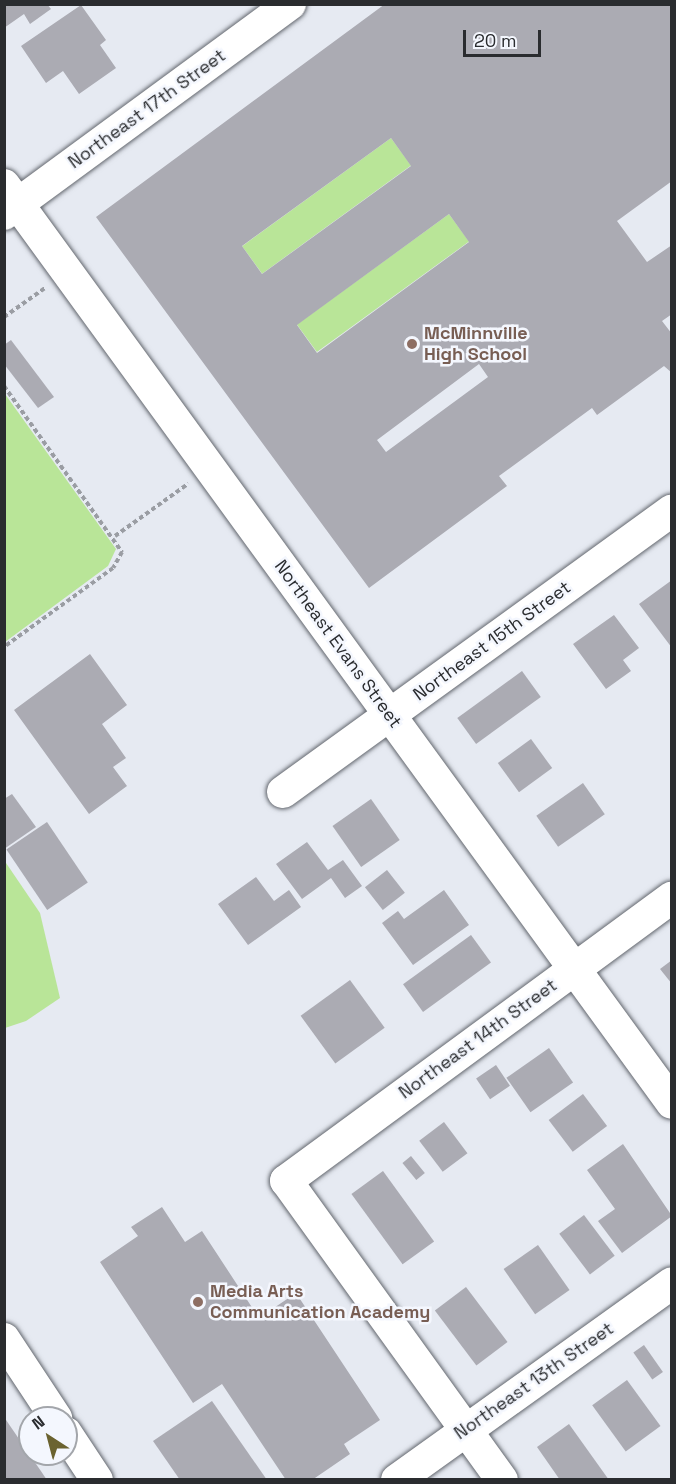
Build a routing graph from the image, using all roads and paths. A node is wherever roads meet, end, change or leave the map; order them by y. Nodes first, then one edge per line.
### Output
1 (290, 4) edge
2 (9, 201) edge
3 (67, 271) junction
4 (4, 317) edge
5 (4, 386) edge
6 (210, 468) junction
7 (672, 510) edge
8 (115, 536) junction
9 (4, 647) edge
10 (390, 715) junction
11 (283, 792) dead end
12 (672, 897) edge
13 (574, 969) junction
14 (672, 1103) edge
15 (672, 1283) edge
16 (4, 1339) edge
17 (48, 1406) edge
18 (466, 1429) junction
19 (78, 1451) edge
20 (97, 1479) edge
21 (397, 1479) edge
22 (502, 1479) edge

1 - 2 street, Northeast 17th Street
2 - 3 street, Northeast Evans Street
3 - 4 path
3 - 6 street, Northeast Evans Street
5 - 8 path
6 - 8 path
6 - 10 street, Northeast Evans Street
7 - 10 street, Northeast 15th Street
8 - 9 path
10 - 11 street, Northeast 15th Street
10 - 13 street, Northeast Evans Street
12 - 13 street, Northeast 14th Street
13 - 14 street, Northeast Evans Street
13 - 18 street, Northeast 14th Street
15 - 18 street, Northeast 13th Street
16 - 17 street
18 - 21 street, Northeast 13th Street
18 - 22 street
19 - 20 street

